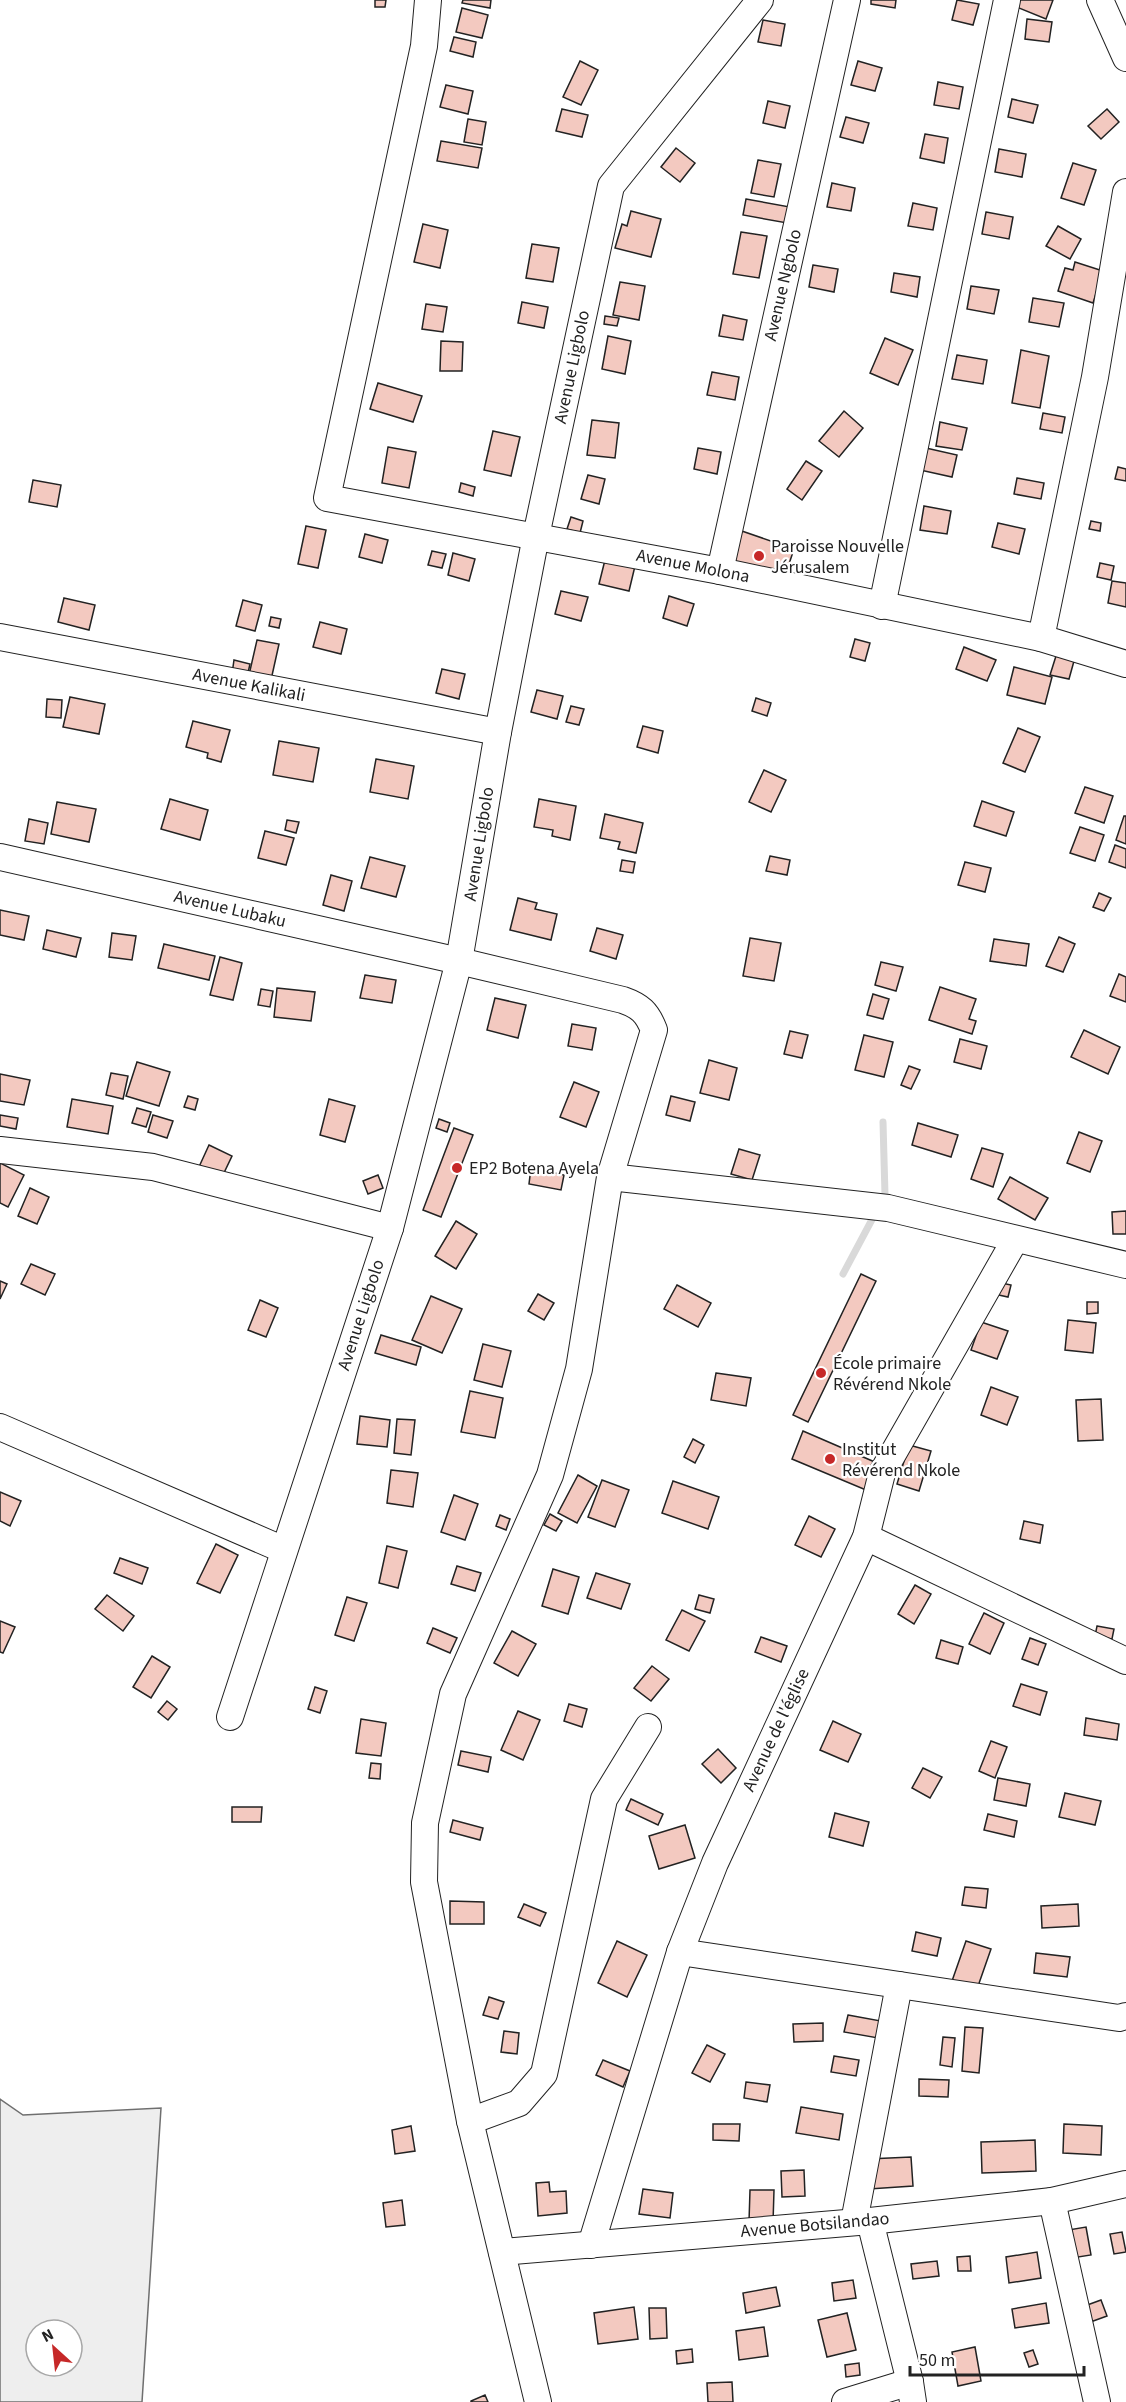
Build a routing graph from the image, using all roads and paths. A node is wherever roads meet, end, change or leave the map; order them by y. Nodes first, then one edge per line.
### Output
1 (428, 0) edge
2 (760, 0) edge
3 (847, 0) edge
4 (1007, 0) edge
5 (1108, 4) edge
6 (1126, 58) edge
7 (1126, 192) edge
8 (536, 536) junction
9 (720, 571) junction
10 (882, 606) junction
11 (0, 637) edge
12 (1041, 638) junction
13 (1126, 664) edge
14 (498, 732) junction
15 (0, 857) edge
16 (459, 960) junction
17 (0, 1150) edge
18 (610, 1177) junction
19 (390, 1228) junction
20 (1015, 1240) junction
21 (1126, 1265) edge
22 (0, 1427) edge
23 (866, 1537) junction
24 (284, 1550) junction
25 (1126, 1661) edge
26 (230, 1717) dead end
27 (648, 1728) dead end
28 (680, 1952) junction
29 (899, 1985) junction
30 (1126, 2016) edge
31 (470, 2121) junction
32 (1126, 2184) edge
33 (1052, 2201) junction
34 (862, 2222) junction
35 (591, 2245) junction
36 (502, 2252) junction
37 (911, 2392) edge
38 (538, 2402) edge
39 (845, 2402) edge
40 (1097, 2402) edge

1 - 8 street, Avenue Molona
2 - 8 street, Avenue Ligbolo
3 - 9 street, Avenue Ngbolo
4 - 10 street
5 - 6 street
7 - 12 street
8 - 9 street, Avenue Molona
8 - 14 street, Avenue Ligbolo
9 - 10 street, Avenue Molona
10 - 12 street, Avenue Molona
11 - 14 street, Avenue Kalikali
12 - 13 street, Avenue Molona
14 - 16 street, Avenue Ligbolo
15 - 16 street, Avenue Lubaku
16 - 18 street, Avenue Lubaku
16 - 19 street, Avenue Ligbolo
17 - 19 street
18 - 20 street
18 - 31 street, Avenue Lubaku
19 - 24 street, Avenue Ligbolo
20 - 21 street
20 - 23 street, Avenue de l'église
22 - 24 street
23 - 25 street
23 - 28 street, Avenue de l'église
24 - 26 street, Avenue Ligbolo
27 - 31 street
28 - 29 street
28 - 35 street, Avenue de l'église
29 - 30 street
29 - 34 street
31 - 36 street, Avenue Lubaku
32 - 33 street, Avenue Botsilandao
33 - 34 street, Avenue Botsilandao
33 - 40 street
34 - 35 street, Avenue Botsilandao
34 - 37 street
35 - 36 street, Avenue Botsilandao
36 - 38 street, Avenue Lubaku
37 - 39 street

